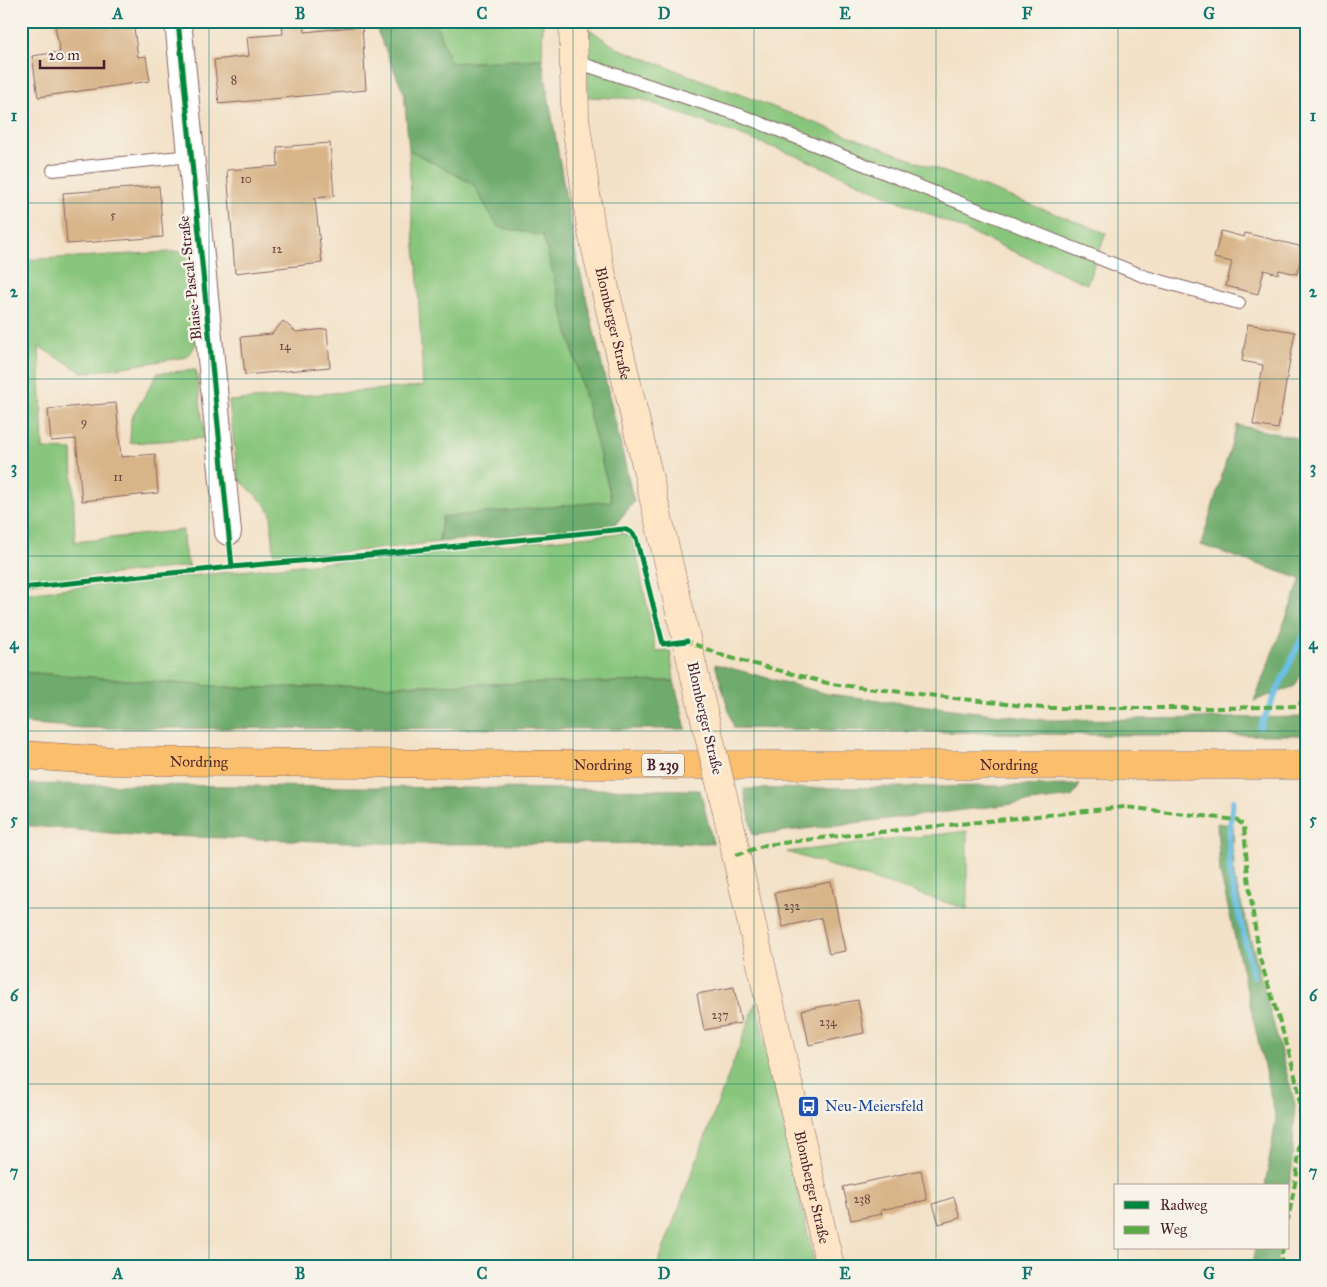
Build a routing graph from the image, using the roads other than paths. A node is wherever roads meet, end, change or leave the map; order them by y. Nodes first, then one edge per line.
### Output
1 (178, 21) edge
2 (573, 21) edge
3 (573, 61) junction
4 (191, 156) junction
5 (53, 170) dead end
6 (1239, 303) dead end
7 (228, 532) dead end
8 (21, 755) edge
9 (1306, 764) edge
10 (830, 1266) edge

1 - 4 street, Blaise-Pascal-Straße
2 - 3 main road, Blomberger Straße
3 - 6 lane
3 - 10 main road, Blomberger Straße, bridge
4 - 5 lane
4 - 7 street, Blaise-Pascal-Straße
8 - 9 main road, Nordring / B 239

